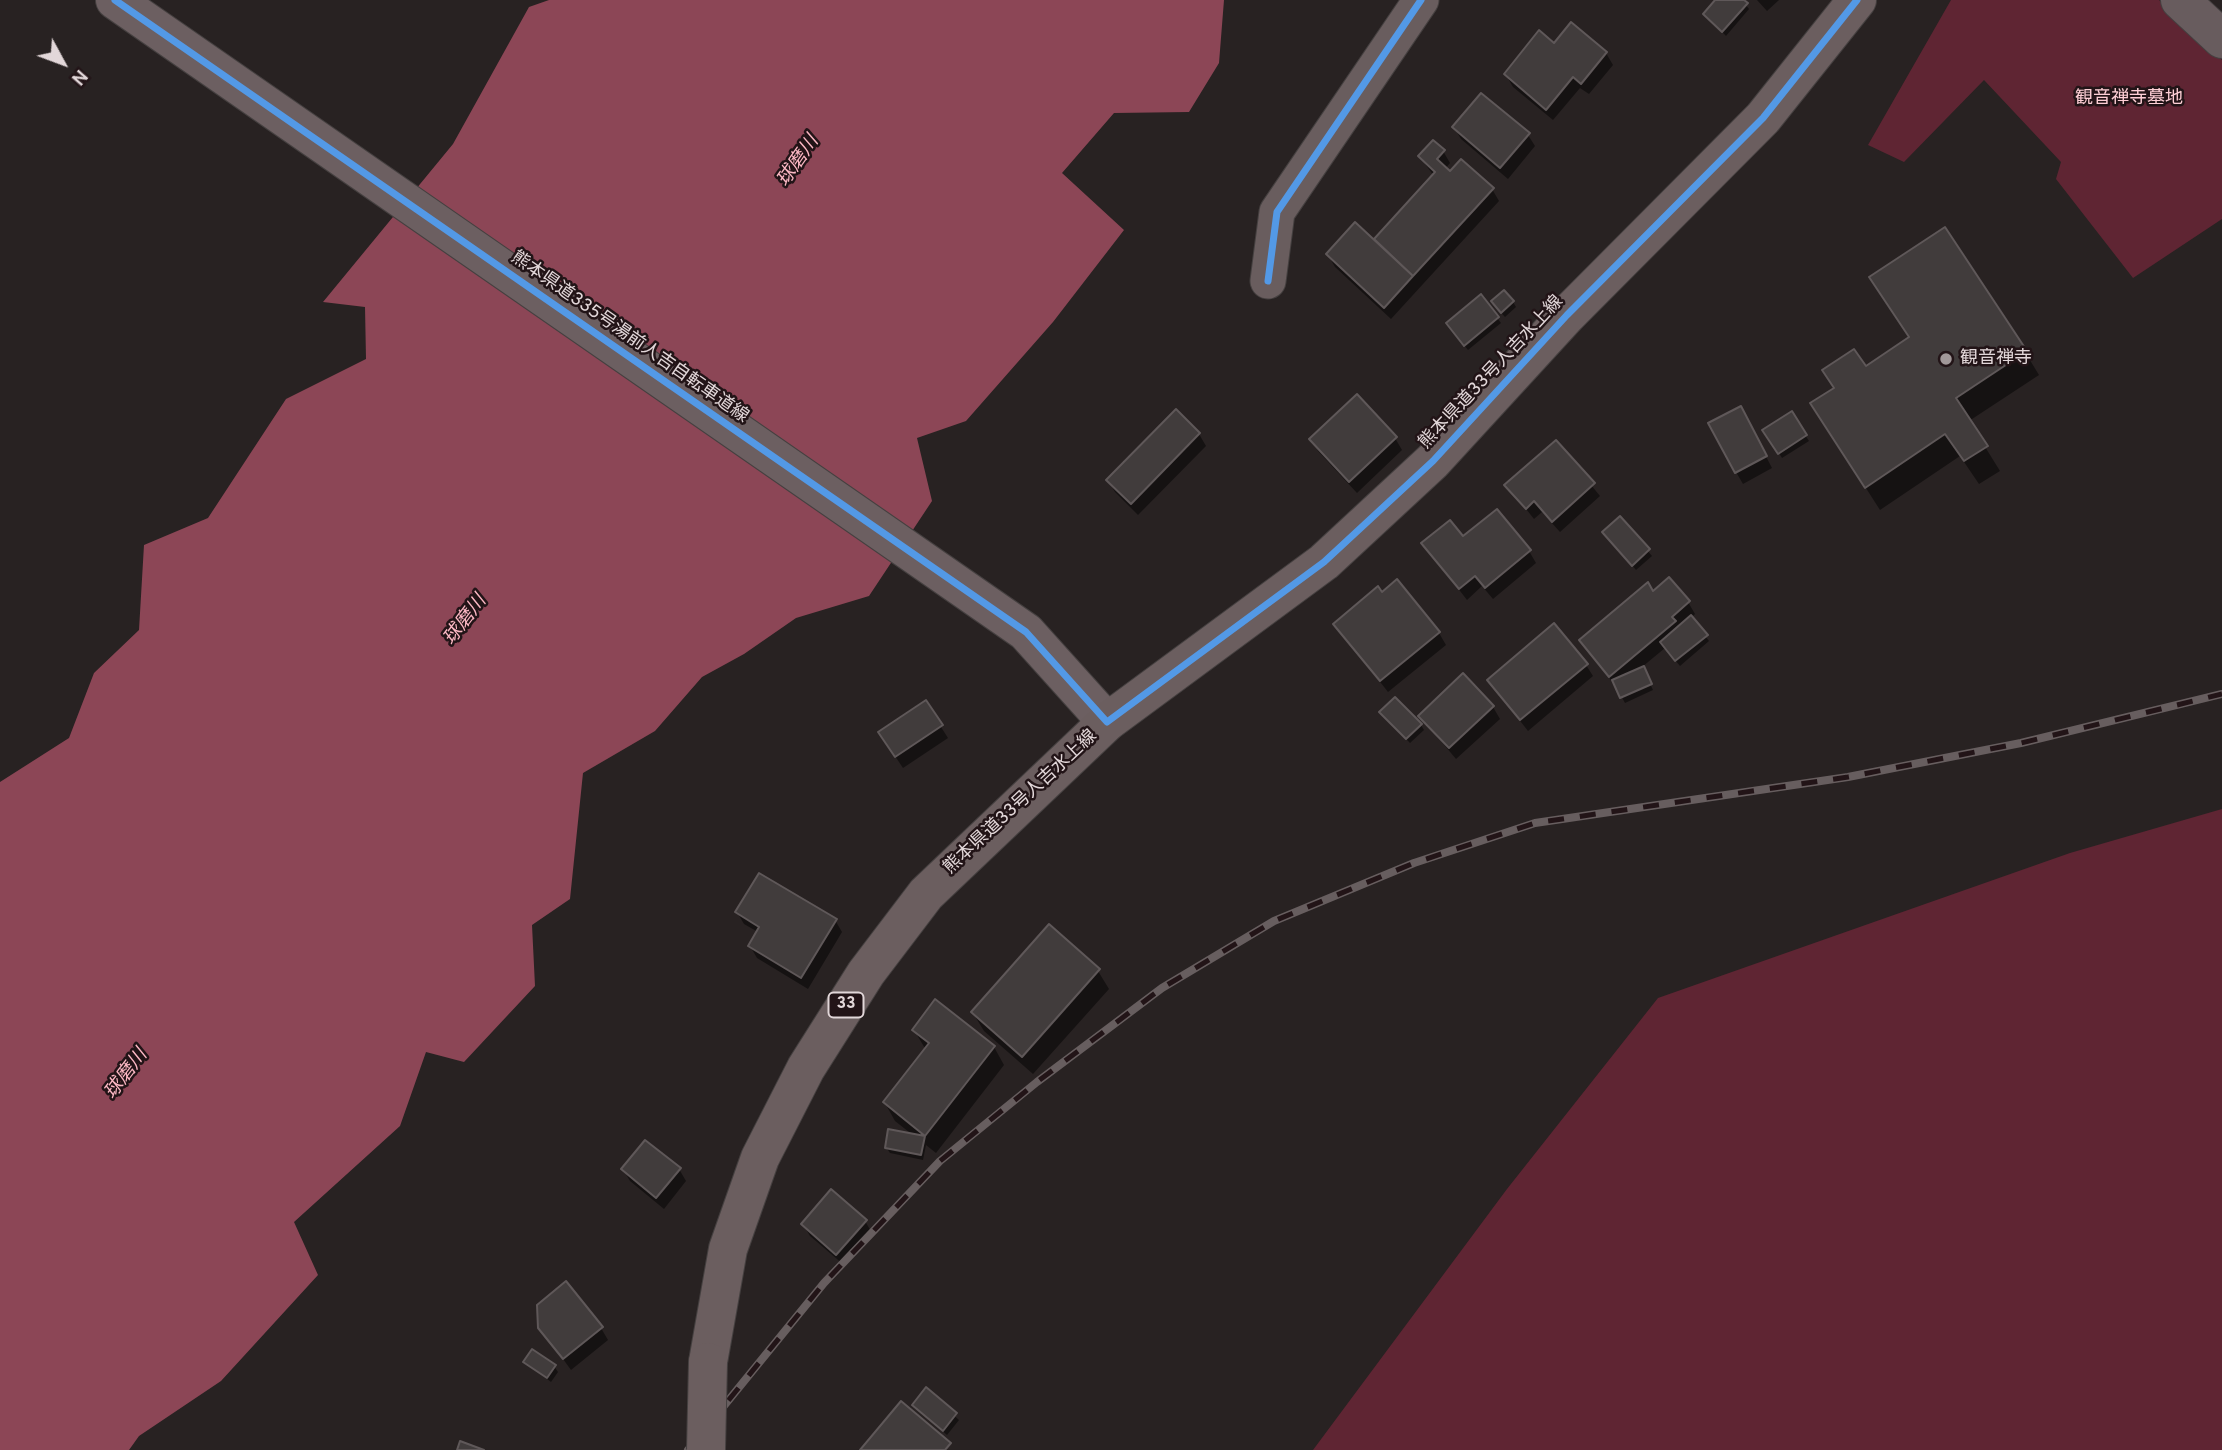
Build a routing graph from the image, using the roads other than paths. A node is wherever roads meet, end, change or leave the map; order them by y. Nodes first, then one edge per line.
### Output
1 (115, 0) edge
2 (1421, 0) edge
3 (1857, 0) edge
4 (2180, 0) edge
5 (2222, 39) edge
6 (1268, 281) dead end
7 (1107, 722) junction
8 (706, 1450) edge

1 - 7 main road, 熊本県道335号湯前人吉自転車道線
2 - 6 street
3 - 7 main road, 熊本県道33号人吉水上線 / 33
4 - 5 highway
7 - 8 main road, 熊本県道33号人吉水上線 / 33, bridge

